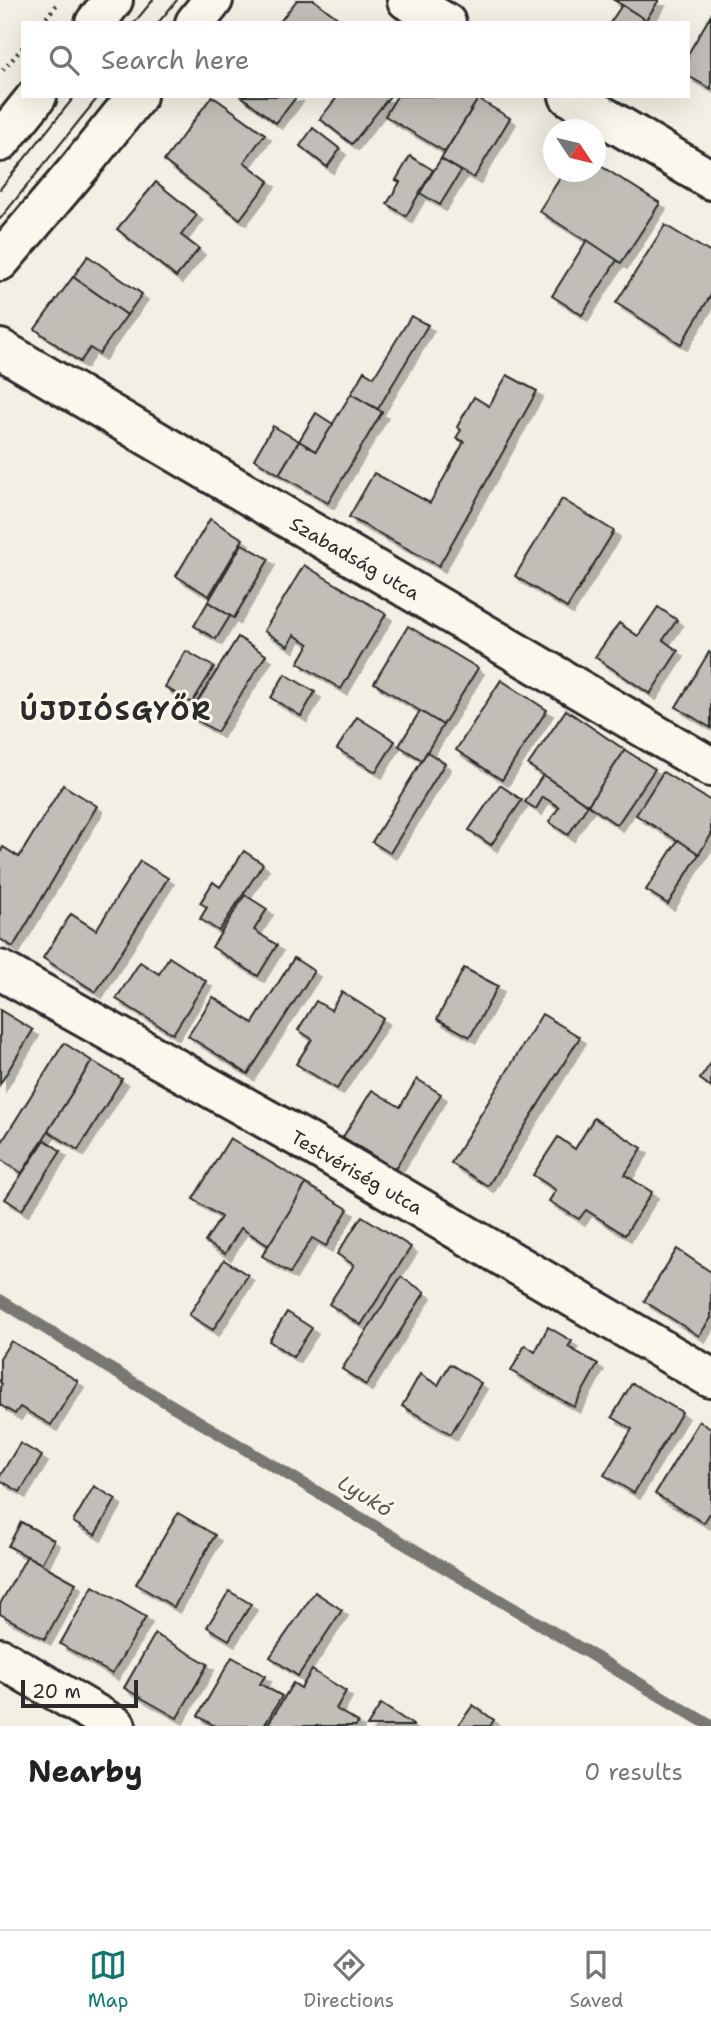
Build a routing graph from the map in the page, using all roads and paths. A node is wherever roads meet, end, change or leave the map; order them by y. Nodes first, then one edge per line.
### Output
1 (61, 0) edge
2 (113, 0) edge
3 (213, 0) edge
4 (407, 0) edge
5 (44, 21) edge
6 (97, 21) edge
7 (197, 21) edge
8 (443, 21) edge
9 (21, 49) edge
10 (0, 74) edge
11 (35, 98) edge
12 (134, 98) edge
13 (572, 98) edge
14 (0, 142) edge
15 (711, 180) edge
16 (0, 261) edge
17 (0, 349) edge
18 (711, 767) edge
19 (0, 970) edge
20 (711, 1378) edge
21 (0, 1658) edge
22 (117, 1726) edge

1 - 5 path
2 - 6 street
3 - 7 street
4 - 8 street
9 - 10 path
11 - 14 street
12 - 16 street
13 - 15 street
17 - 18 street, Szabadság utca
19 - 20 street, Testvériség utca
21 - 22 street

